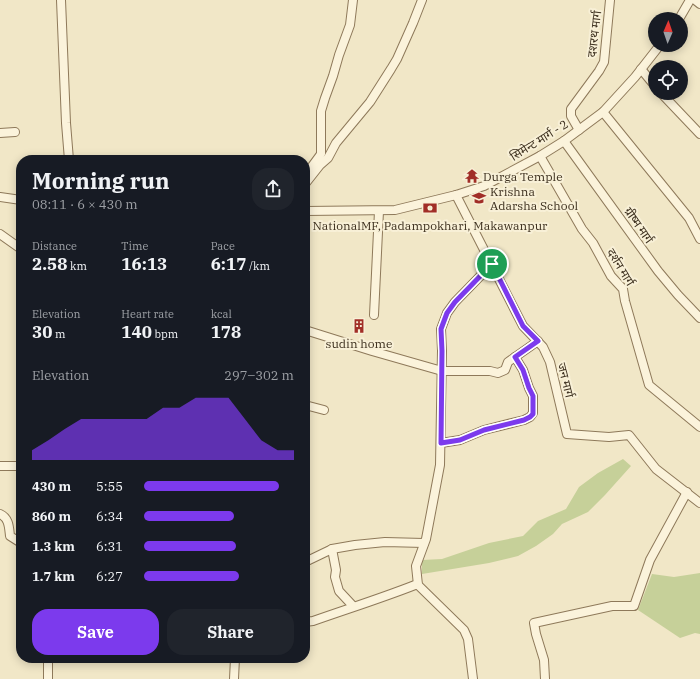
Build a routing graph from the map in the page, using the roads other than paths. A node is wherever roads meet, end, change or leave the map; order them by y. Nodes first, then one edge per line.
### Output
1 (61, 0) edge
2 (353, 0) edge
3 (422, 0) edge
4 (610, 0) edge
5 (690, 0) edge
6 (695, 0) edge
7 (700, 4) edge
8 (683, 12) edge
9 (655, 52) edge
10 (642, 69) junction
11 (648, 77) edge
12 (668, 100) edge
13 (603, 112) junction
14 (579, 130) junction
15 (15, 132) dead end
16 (0, 133) edge
17 (700, 134) edge
18 (564, 141) junction
19 (69, 155) edge
20 (540, 156) junction
21 (310, 169) edge
22 (310, 178) edge
23 (456, 195) junction
24 (0, 197) edge
25 (16, 199) edge
26 (310, 211) edge
27 (379, 211) junction
28 (0, 234) edge
29 (700, 239) edge
30 (16, 245) edge
31 (492, 264) junction
32 (374, 315) dead end
33 (700, 318) edge
34 (310, 332) edge
35 (538, 341) junction
36 (515, 357) junction
37 (442, 371) junction
38 (310, 406) edge
39 (324, 410) dead end
40 (700, 427) edge
41 (441, 443) junction
42 (0, 466) edge
43 (16, 466) edge
44 (687, 492) junction
45 (700, 503) edge
46 (0, 514) edge
47 (16, 540) edge
48 (424, 543) junction
49 (332, 549) junction
50 (310, 560) edge
51 (418, 585) junction
52 (353, 606) junction
53 (310, 621) edge
54 (48, 663) edge
55 (235, 663) edge
56 (48, 679) edge
57 (234, 679) edge
58 (473, 679) edge
59 (545, 679) edge

1 - 19 street
2 - 21 street
3 - 22 street
4 - 14 street, दशरथ मार्ग
5 - 8 street
6 - 7 street
9 - 10 street, सिमेन्ट मार्ग - 2
10 - 11 street
10 - 13 street, सिमेन्ट मार्ग - 2
12 - 17 street
13 - 14 street, सिमेन्ट मार्ग - 2
13 - 29 street
14 - 18 street, सिमेन्ट मार्ग - 2
15 - 16 street
18 - 20 street, सिमेन्ट मार्ग - 2
18 - 33 street, ग्रीष्म मार्ग
20 - 23 street, सिमेन्ट मार्ग - 2
20 - 40 street, दर्शन मार्ग
23 - 27 street, सिमेन्ट मार्ग - 2
23 - 31 street, जन मार्ग
24 - 25 street
26 - 27 street, सिमेन्ट मार्ग - 2
27 - 32 street
28 - 30 street
31 - 35 street, जन मार्ग
31 - 37 street
34 - 37 street
35 - 36 street
35 - 44 street, जन मार्ग
36 - 37 street
36 - 41 street
37 - 41 street
38 - 39 street
41 - 48 street
42 - 43 street
44 - 45 street, जन मार्ग
44 - 59 street
46 - 47 street
48 - 49 street
48 - 51 street
49 - 50 street
49 - 52 street
51 - 52 street
51 - 58 street
52 - 53 street
54 - 56 street
55 - 57 street

